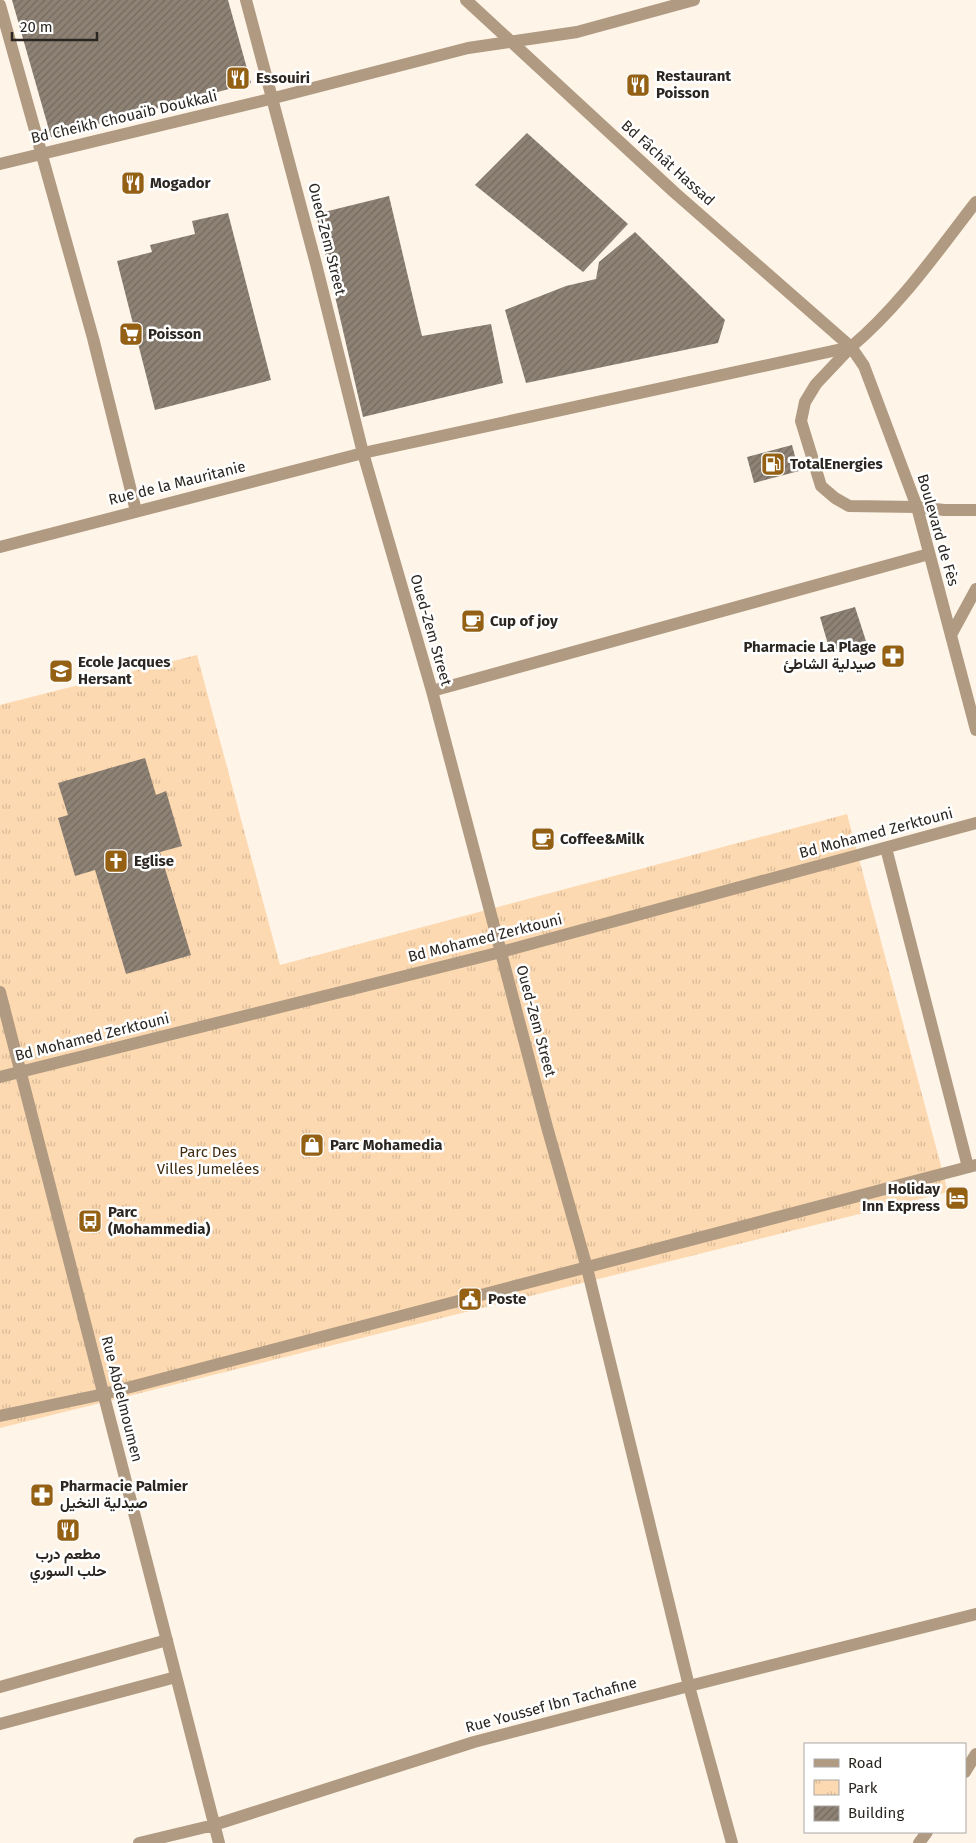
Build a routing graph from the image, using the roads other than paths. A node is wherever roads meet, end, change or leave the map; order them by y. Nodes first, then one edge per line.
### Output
1 (246, 0) edge
2 (466, 0) edge
3 (694, 0) edge
4 (0, 5) edge
5 (511, 41) junction
6 (274, 98) junction
7 (40, 153) junction
8 (0, 164) edge
9 (976, 202) edge
10 (851, 347) junction
11 (363, 453) junction
12 (917, 507) junction
13 (136, 510) junction
14 (976, 510) edge
15 (0, 547) edge
16 (929, 554) junction
17 (976, 589) edge
18 (951, 635) junction
19 (432, 691) junction
20 (976, 730) edge
21 (976, 823) edge
22 (886, 848) junction
23 (501, 952) junction
24 (0, 992) edge
25 (20, 1072) junction
26 (0, 1077) edge
27 (972, 1166) edge
28 (587, 1268) junction
29 (104, 1394) junction
30 (0, 1416) edge
31 (976, 1614) edge
32 (167, 1640) junction
33 (176, 1677) junction
34 (689, 1686) junction
35 (0, 1687) edge
36 (0, 1724) edge
37 (976, 1754) edge
38 (966, 1770) edge
39 (214, 1824) junction
40 (139, 1843) edge
41 (219, 1843) edge
42 (732, 1843) edge

1 - 6 street, Oued-Zem Street
2 - 5 street, Bd Fâchât Hassad
3 - 5 street, Bd Cheikh Chouaïb Doukkali
4 - 7 street
5 - 6 street, Bd Cheikh Chouaïb Doukkali
5 - 10 street, Bd Fâchât Hassad
6 - 7 street, Bd Cheikh Chouaïb Doukkali
6 - 11 street, Oued-Zem Street
7 - 8 street, Bd Cheikh Chouaïb Doukkali
7 - 13 street
9 - 10 street
10 - 11 street, Rue de la Mauritanie
10 - 12 street, Boulevard de Fès
10 - 12 street
11 - 13 street, Rue de la Mauritanie
11 - 19 street, Oued-Zem Street
12 - 14 street
12 - 16 street, Boulevard de Fès
13 - 15 street, Rue de la Mauritanie
16 - 18 street, Boulevard de Fès
16 - 19 street
17 - 18 street
18 - 20 street, Boulevard de Fès
19 - 23 street, Oued-Zem Street
21 - 22 street, Bd Mohamed Zerktouni
22 - 23 street, Bd Mohamed Zerktouni
22 - 27 street
23 - 25 street, Bd Mohamed Zerktouni
23 - 28 street, Oued-Zem Street
24 - 25 street, Rue Abdelmoumen
25 - 26 street, Bd Mohamed Zerktouni
25 - 29 street, Rue Abdelmoumen
27 - 28 street
28 - 29 street
28 - 34 street, Oued-Zem Street
29 - 30 street
29 - 32 street, Rue Abdelmoumen
31 - 34 street, Rue Youssef Ibn Tachafine
32 - 33 street, Rue Abdelmoumen
32 - 35 street
33 - 36 street
33 - 39 street, Rue Abdelmoumen
34 - 39 street, Rue Youssef Ibn Tachafine
34 - 42 street, Oued-Zem Street
37 - 38 street
39 - 40 street, Rue Youssef Ibn Tachafine
39 - 41 street, Rue Abdelmoumen

